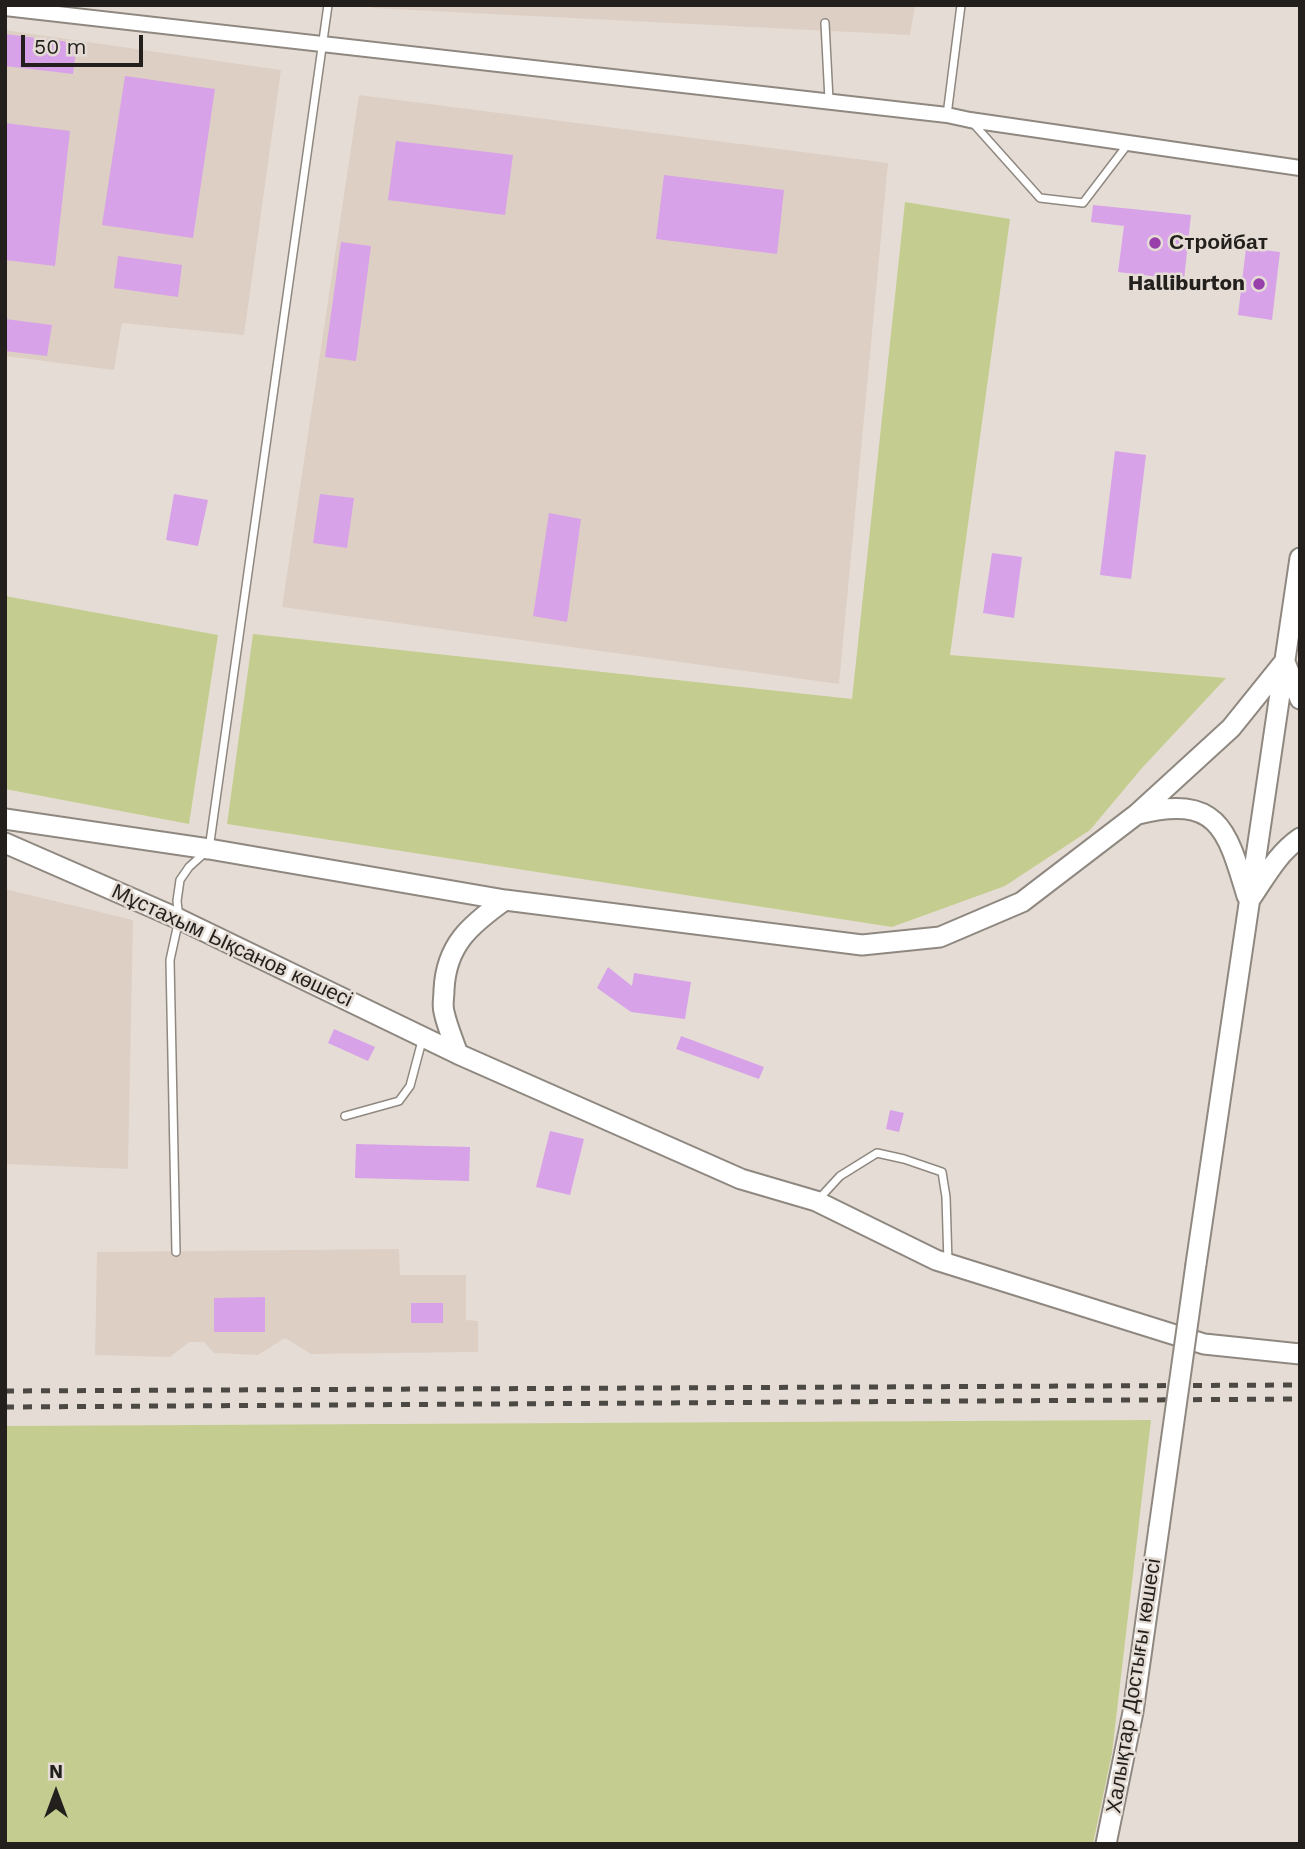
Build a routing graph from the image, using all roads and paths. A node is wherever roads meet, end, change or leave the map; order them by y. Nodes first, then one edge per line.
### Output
1 (328, 5) edge
2 (961, 5) edge
3 (5, 8) edge
4 (825, 23) dead end
5 (323, 43) junction
6 (829, 100) junction
7 (947, 115) junction
8 (970, 120) junction
9 (1128, 144) junction
10 (1300, 168) edge
11 (1300, 558) edge
12 (1285, 662) junction
13 (1300, 699) edge
14 (1137, 814) junction
15 (5, 818) edge
16 (1300, 838) edge
17 (5, 843) edge
18 (209, 849) junction
19 (505, 900) junction
20 (1249, 901) junction
21 (179, 919) junction
22 (423, 1037) junction
23 (458, 1054) junction
24 (345, 1116) dead end
25 (816, 1201) junction
26 (176, 1252) dead end
27 (948, 1264) junction
28 (1300, 1354) edge
29 (1106, 1844) edge

1 - 5 lane
2 - 7 lane
3 - 5 street
4 - 6 lane
5 - 6 street
5 - 18 lane
6 - 7 street
7 - 8 street
8 - 9 street
8 - 9 lane
9 - 10 street
11 - 12 main road, Халықтар Достығы көшесі
12 - 13 main road
12 - 14 main road
12 - 20 main road, Халықтар Достығы көшесі
14 - 19 main road
14 - 20 main road
15 - 18 main road
16 - 20 main road
17 - 21 main road, Мұстахым Ықсанов көшесі
18 - 19 main road
18 - 21 lane
19 - 23 main road
20 - 29 main road, Халықтар Достығы көшесі, bridge
21 - 22 main road, Мұстахым Ықсанов көшесі
21 - 26 lane
22 - 23 main road, Мұстахым Ықсанов көшесі
22 - 24 lane
23 - 25 main road, Мұстахым Ықсанов көшесі
25 - 27 main road, Мұстахым Ықсанов көшесі
25 - 27 lane
27 - 28 main road, Мұстахым Ықсанов көшесі

